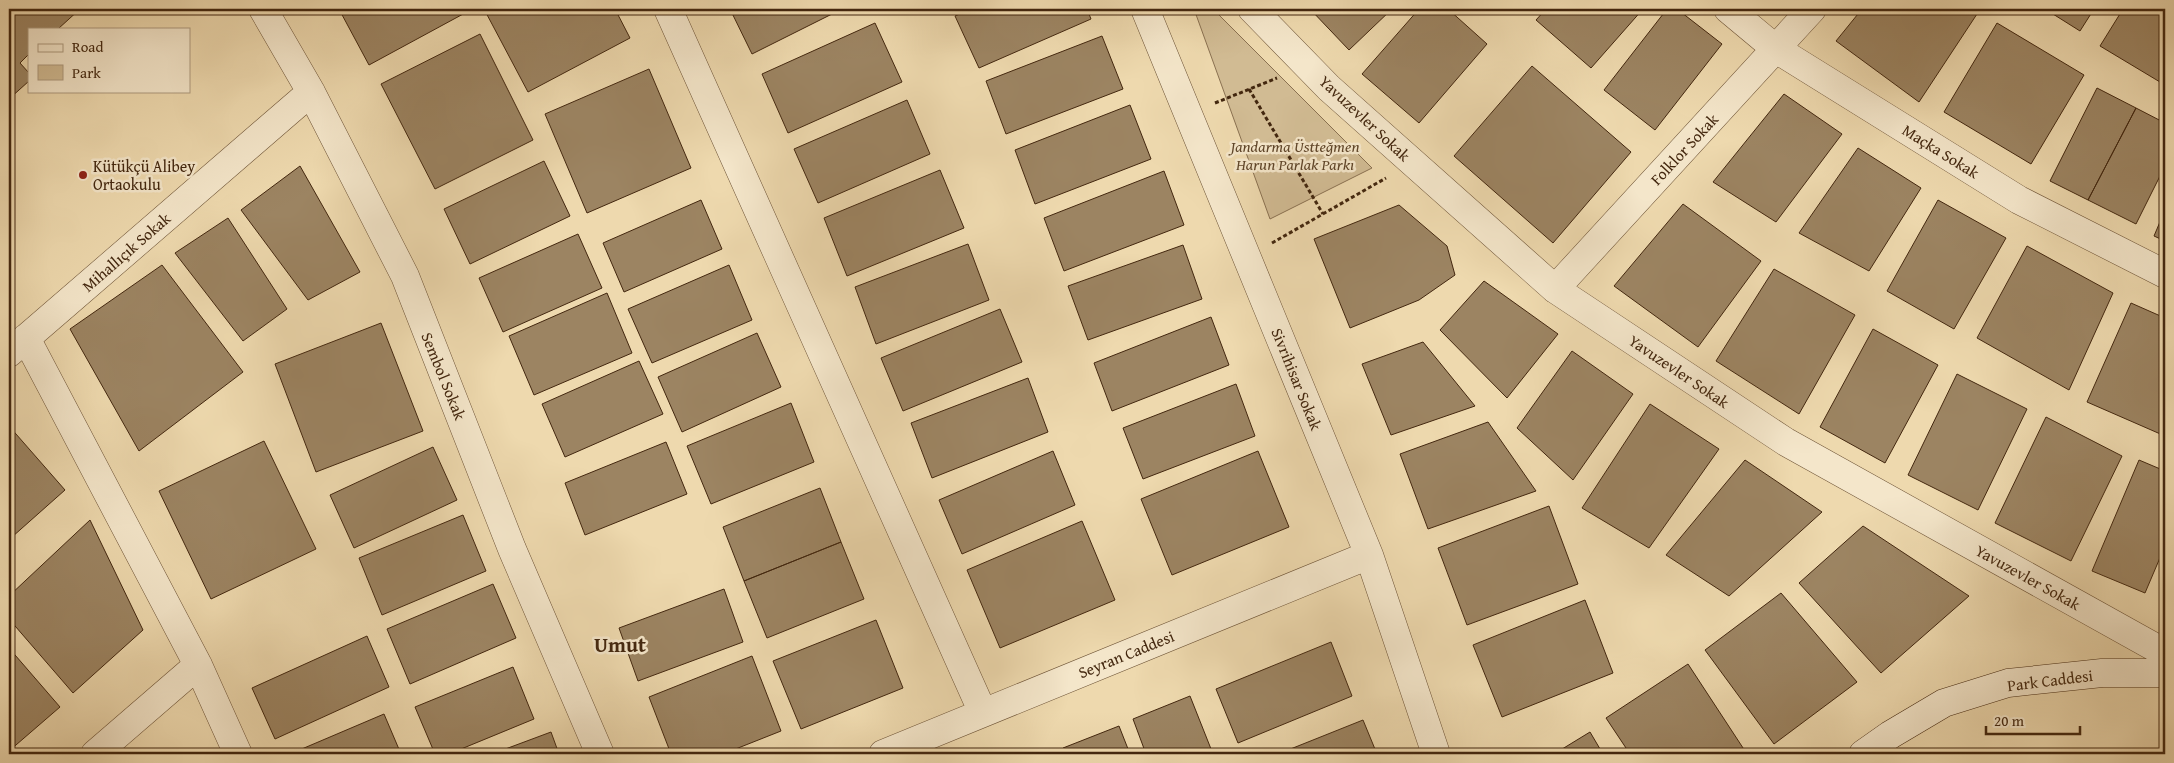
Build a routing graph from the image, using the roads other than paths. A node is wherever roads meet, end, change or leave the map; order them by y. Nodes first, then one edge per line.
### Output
1 (263, 9) edge
2 (668, 9) edge
3 (1145, 9) edge
4 (1252, 9) edge
5 (1728, 9) edge
6 (1812, 9) edge
7 (1776, 49) junction
8 (311, 92) junction
9 (2165, 274) edge
10 (1555, 289) junction
11 (17, 345) edge
12 (1369, 555) junction
13 (2165, 653) edge
14 (198, 665) junction
15 (2165, 674) edge
16 (983, 713) junction
17 (95, 754) edge
18 (238, 754) edge
19 (600, 754) edge
20 (883, 754) edge
21 (1436, 754) edge
22 (1863, 754) edge

1 - 8 street, Sembol Sokak
2 - 16 street
3 - 12 street, Sivrihisar Sokak
4 - 10 street, Yavuzevler Sokak
5 - 7 street, Maçka Sokak
6 - 7 street, Folklor Sokak
7 - 9 street, Maçka Sokak
7 - 10 street, Folklor Sokak
8 - 11 street, Mihallıçık Sokak
8 - 19 street, Sembol Sokak
10 - 13 street, Yavuzevler Sokak
11 - 14 street
12 - 16 street, Seyran Caddesi
12 - 21 street, Sivrihisar Sokak
14 - 17 street
14 - 18 street
15 - 22 street, Park Caddesi
16 - 20 street, Seyran Caddesi

